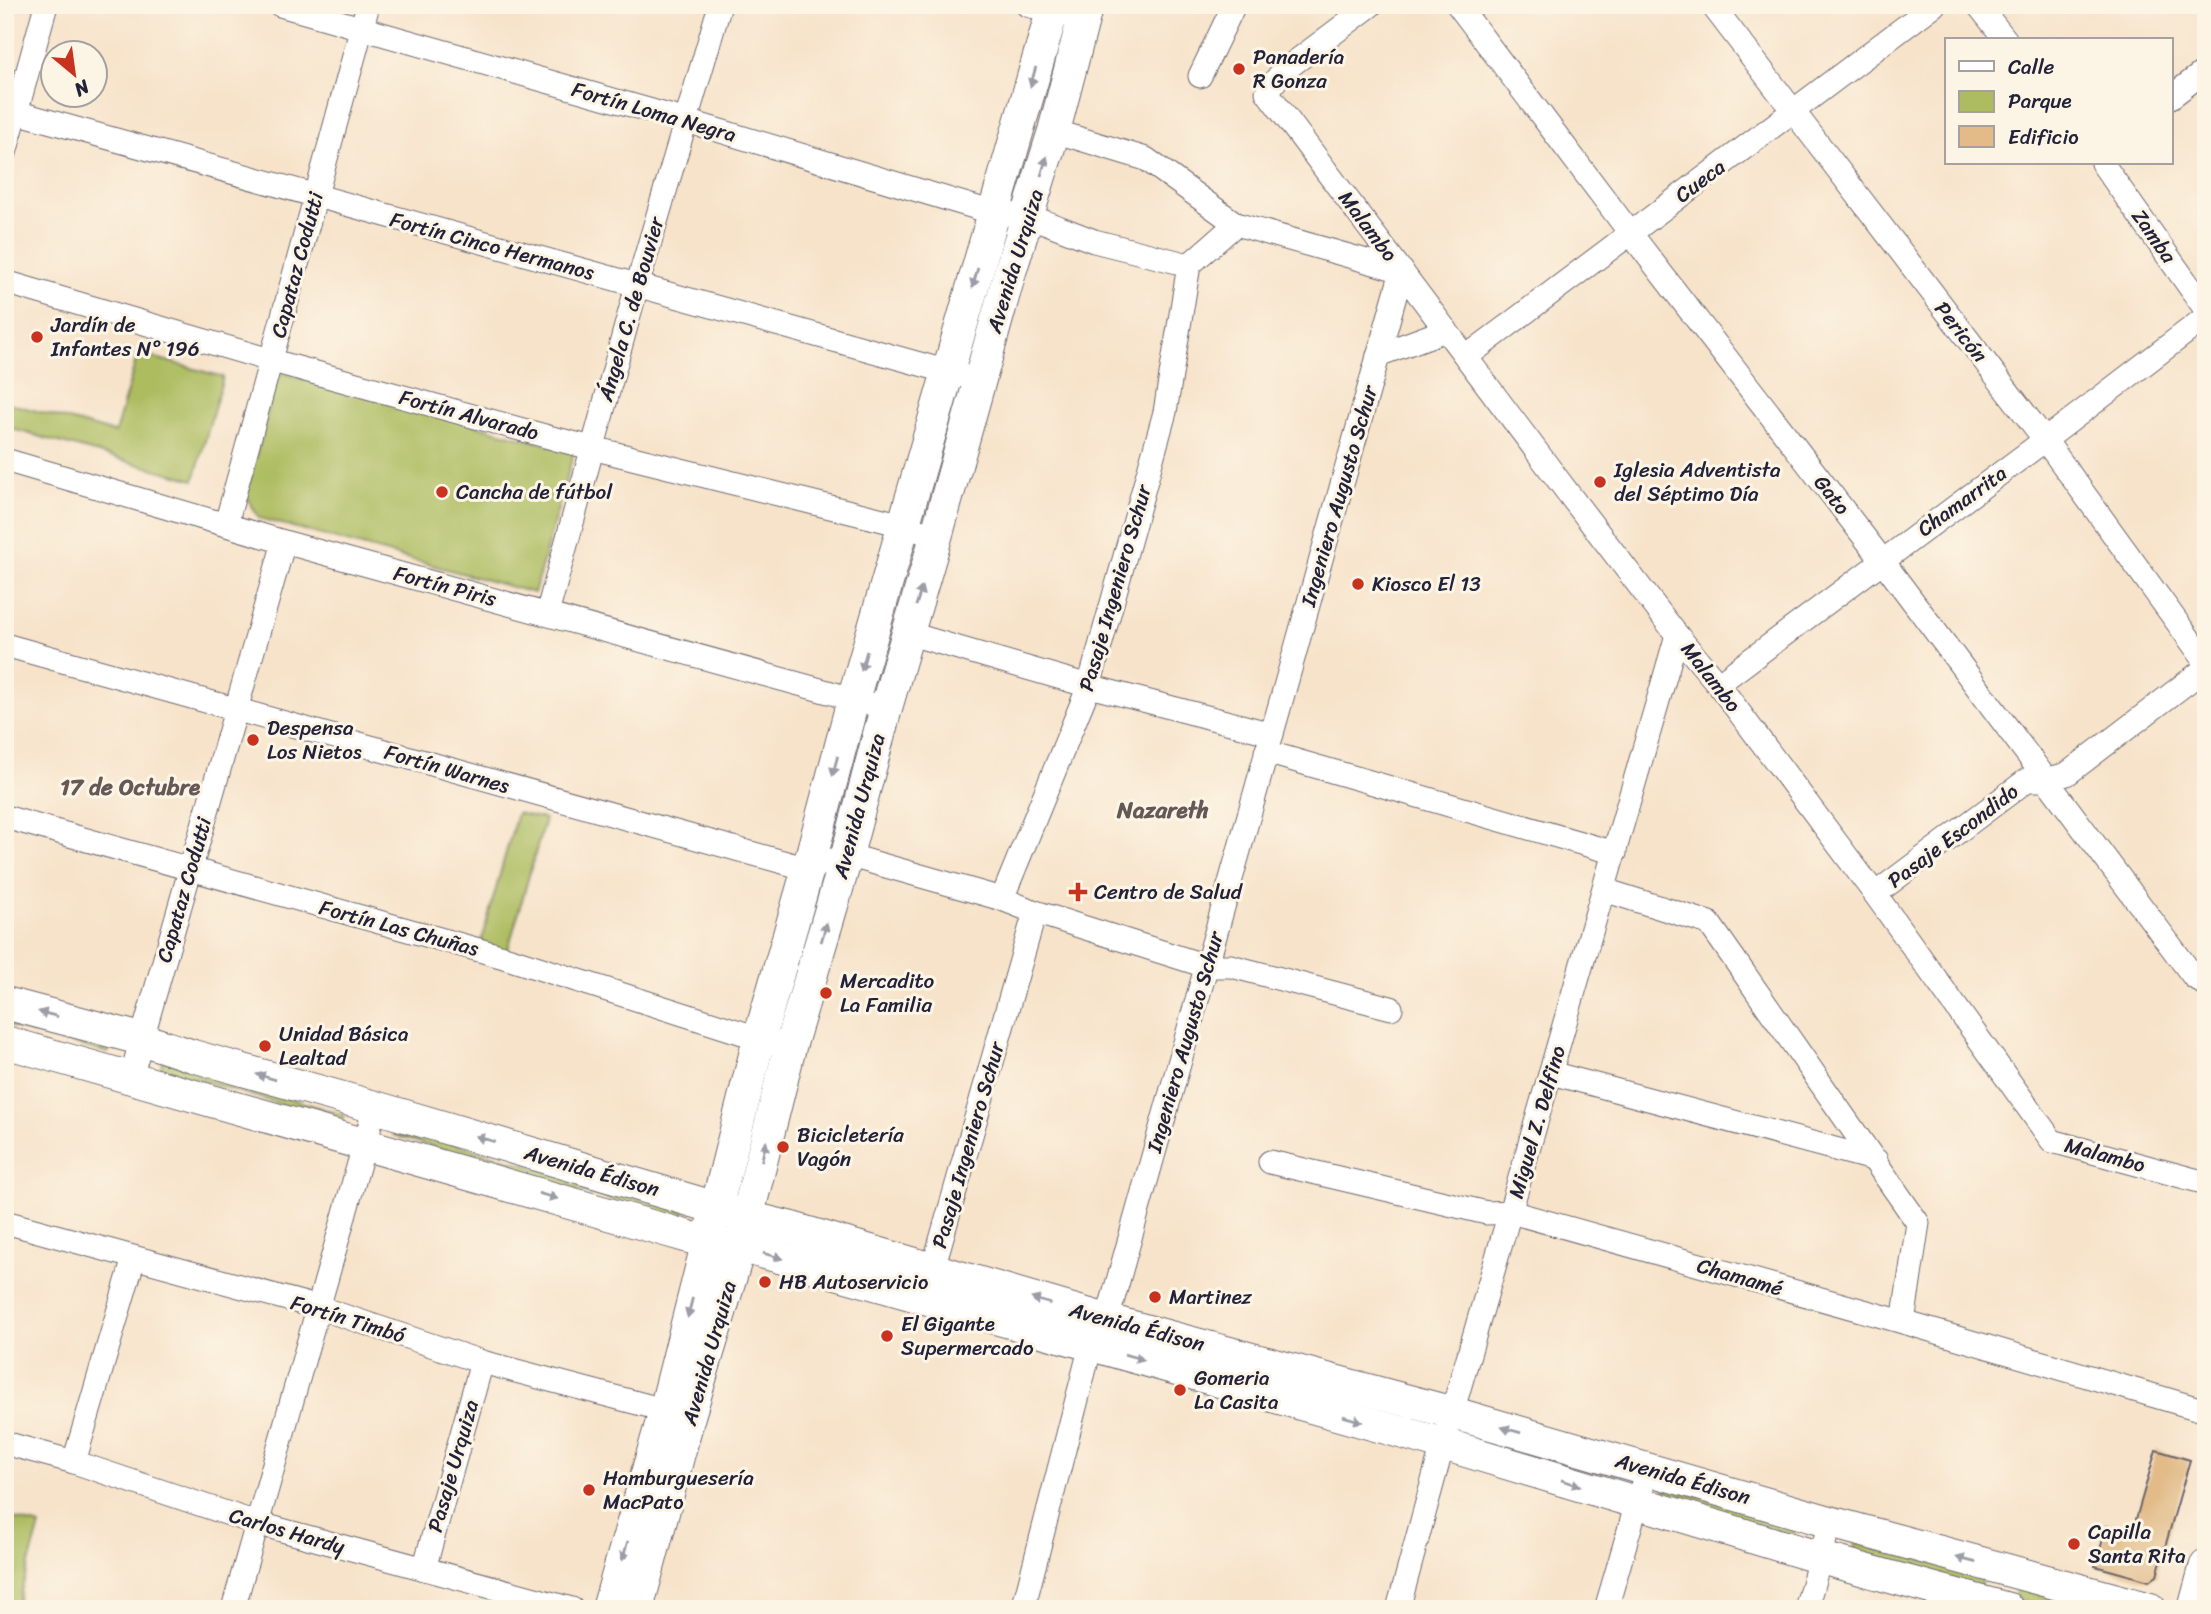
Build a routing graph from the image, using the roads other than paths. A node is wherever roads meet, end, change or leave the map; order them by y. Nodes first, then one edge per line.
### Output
1 (46, 5) edge
2 (280, 5) edge
3 (368, 5) edge
4 (720, 5) edge
5 (1234, 5) edge
6 (1371, 5) edge
7 (1458, 5) edge
8 (1712, 5) edge
9 (1934, 5) edge
10 (1978, 5) edge
11 (1044, 7) edge
12 (1085, 12) edge
13 (362, 28) junction
14 (2004, 38) edge
15 (2206, 70) edge
16 (1200, 76) dead end
17 (2172, 96) edge
18 (12, 110) edge
19 (1792, 112) junction
20 (687, 121) junction
21 (1054, 131) junction
22 (5, 153) edge
23 (2103, 164) edge
24 (316, 197) junction
25 (994, 213) junction
26 (1029, 216) junction
27 (1236, 224) junction
28 (1630, 234) junction
29 (1189, 265) junction
30 (1402, 271) junction
31 (5, 282) edge
32 (637, 286) junction
33 (2206, 310) edge
34 (2206, 317) edge
35 (1446, 330) junction
36 (1378, 355) junction
37 (1466, 357) junction
38 (271, 360) junction
39 (947, 372) junction
40 (979, 381) junction
41 (2045, 440) junction
42 (592, 448) junction
43 (5, 460) edge
44 (226, 524) junction
45 (903, 525) junction
46 (936, 537) junction
47 (284, 542) junction
48 (1882, 560) junction
49 (547, 614) junction
50 (907, 633) junction
51 (1677, 635) junction
52 (5, 645) edge
53 (2206, 662) edge
54 (2206, 668) edge
55 (1718, 684) junction
56 (1089, 686) junction
57 (853, 700) junction
58 (236, 708) junction
59 (886, 708) junction
60 (1269, 743) junction
61 (2045, 779) junction
62 (5, 817) edge
63 (1615, 853) junction
64 (847, 855) junction
65 (808, 869) junction
66 (190, 870) junction
67 (1604, 890) junction
68 (1875, 894) junction
69 (1002, 899) junction
70 (1035, 912) junction
71 (1206, 966) junction
72 (2206, 985) edge
73 (5, 1003) edge
74 (1391, 1008) dead end
75 (141, 1039) junction
76 (759, 1039) junction
77 (5, 1042) edge
78 (790, 1047) junction
79 (1551, 1073) junction
80 (131, 1077) junction
81 (375, 1107) junction
82 (365, 1143) junction
83 (1876, 1160) junction
84 (1270, 1162) dead end
85 (2206, 1183) edge
86 (715, 1207) junction
87 (1511, 1212) junction
88 (5, 1222) edge
89 (743, 1232) junction
90 (706, 1242) junction
91 (134, 1258) junction
92 (929, 1284) junction
93 (320, 1308) junction
94 (1903, 1322) junction
95 (1099, 1332) junction
96 (482, 1362) junction
97 (2206, 1412) edge
98 (1453, 1413) junction
99 (677, 1414) junction
100 (5, 1443) edge
101 (1443, 1444) junction
102 (74, 1462) junction
103 (1647, 1469) junction
104 (1637, 1504) junction
105 (1830, 1522) junction
106 (256, 1523) junction
107 (1821, 1558) junction
108 (2206, 1565) edge
109 (424, 1569) junction
110 (2005, 1570) junction
111 (2000, 1608) edge
112 (233, 1609) edge
113 (572, 1609) edge
114 (608, 1609) edge
115 (637, 1609) edge
116 (1023, 1609) edge
117 (1398, 1609) edge
118 (1606, 1609) edge
119 (1806, 1609) edge
120 (2150, 1609) edge
121 (2194, 1609) edge

1 - 18 street
2 - 13 street, Fortín Loma Negra
3 - 13 street, Capataz Codutti
4 - 20 street, Ángela C. de Bouvier
5 - 16 street
6 - 30 street, Malambo
7 - 28 street, Gato
8 - 19 street, Pericón
9 - 19 street, Cueca
10 - 14 street
11 - 12 street
11 -> 25 main road, Avenida Urquiza
12 - 21 main road, Avenida Urquiza
13 - 20 street, Fortín Loma Negra
13 - 24 street, Capataz Codutti
15 - 17 street
18 - 22 street
18 - 24 street, Fortín Cinco Hermanos
19 - 28 street, Cueca
19 - 41 street, Pericón
20 - 25 street, Fortín Loma Negra
20 - 32 street, Ángela C. de Bouvier
26 -> 21 main road, Avenida Urquiza
21 - 27 street
23 - 33 street, Zamba
24 - 32 street, Fortín Cinco Hermanos
24 - 38 street, Capataz Codutti
25 - 26 street, Fortín Loma Negra
25 -> 39 main road, Avenida Urquiza
26 - 29 street, Fortín Loma Negra
26 - 40 main road, Avenida Urquiza
27 - 29 street
27 - 30 street
28 - 37 street, Cueca
28 - 48 street, Gato
29 - 56 street, Pasaje Ingeniero Schur
30 - 35 street, Malambo
30 - 36 street, Ingeniero Augusto Schur
31 - 38 street, Fortín Alvarado
32 - 39 street, Fortín Cinco Hermanos
32 - 42 street, Ángela C. de Bouvier
34 - 41 street, Chamarrita
35 - 36 street
35 - 37 street, Malambo
36 - 60 street, Ingeniero Augusto Schur
37 - 51 street, Malambo
38 - 42 street, Fortín Alvarado
38 - 44 street, Capataz Codutti
39 - 40 street, Fortín Cinco Hermanos
39 - 45 main road, Avenida Urquiza
40 - 46 main road, Avenida Urquiza
41 - 48 street, Chamarrita
41 - 53 street, Pericón
42 - 45 street, Fortín Alvarado
42 - 49 street, Ángela C. de Bouvier
43 - 44 street, Fortín Piris
44 - 47 street, Fortín Piris
45 - 46 street, Fortín Alvarado
45 -> 57 main road, Avenida Urquiza
50 -> 46 main road, Avenida Urquiza
47 - 49 street, Fortín Piris
47 - 58 street, Capataz Codutti
48 - 55 street, Chamarrita
48 - 61 street, Gato
49 - 57 street, Fortín Piris
50 - 56 street
50 - 59 main road, Avenida Urquiza
51 - 55 street, Malambo
51 - 63 street, Miguel Z. Delfino
52 - 58 street, Fortín Warnes
54 - 61 street, Pasaje Escondido
55 - 68 street, Malambo
56 - 60 street
56 - 69 street, Pasaje Ingeniero Schur
57 - 59 street, Fortín Piris
57 -> 65 main road, Avenida Urquiza
58 - 65 street, Fortín Warnes
58 - 66 street, Capataz Codutti
59 - 64 main road, Avenida Urquiza
60 - 63 street
60 - 71 street, Ingeniero Augusto Schur
61 - 68 street, Pasaje Escondido
61 - 72 street, Gato
62 - 66 street, Fortín Las Chuñas
63 - 67 street, Miguel Z. Delfino
64 - 65 street
64 - 69 street
78 -> 64 main road, Avenida Urquiza
65 - 76 main road, Avenida Urquiza
66 - 75 street, Capataz Codutti
66 - 76 street, Fortín Las Chuñas
67 - 79 street, Miguel Z. Delfino
67 - 83 street
68 - 85 street, Malambo
69 - 70 street
70 - 71 street
70 - 92 street, Pasaje Ingeniero Schur
71 - 74 street
71 - 95 street, Ingeniero Augusto Schur
75 -> 73 main road, Avenida Édison
75 - 80 street, Capataz Codutti
81 -> 75 main road, Avenida Édison
76 - 78 street, Fortín Las Chuñas
76 - 86 main road, Avenida Urquiza
77 - 80 main road, Avenida Édison
89 -> 78 main road, Avenida Urquiza
79 - 83 street
79 - 87 street, Miguel Z. Delfino
80 - 82 main road, Avenida Édison
81 - 82 street
86 -> 81 main road, Avenida Édison
82 -> 90 main road, Avenida Édison
82 - 93 street
83 - 94 street
84 - 87 street, Chamamé
86 - 89 main road, Avenida Édison
86 - 90 main road, Avenida Urquiza
87 - 94 street, Chamamé
87 - 98 street, Miguel Z. Delfino
88 - 91 street, Fortín Timbó
89 - 90 main road, Avenida Édison
89 - 92 main road, Avenida Édison
89 - 99 main road, Avenida Urquiza
90 -> 99 main road, Avenida Urquiza
91 - 93 street, Fortín Timbó
91 - 102 street
92 - 95 main road, Avenida Édison
93 - 96 street, Fortín Timbó
93 - 106 street
94 - 97 street, Chamamé
95 - 98 main road, Avenida Édison
95 -> 101 main road, Avenida Édison
95 - 116 street, Ingeniero Augusto Schur
96 - 99 street, Fortín Timbó
96 - 109 street, Pasaje Urquiza
98 - 101 street, Miguel Z. Delfino
103 -> 98 main road, Avenida Édison
99 -> 114 main road, Avenida Urquiza
99 - 115 main road, Avenida Urquiza
100 - 102 street, Carlos Hardy
101 -> 104 main road, Avenida Édison
101 - 117 street, Miguel Z. Delfino
102 - 106 street, Carlos Hardy
103 - 104 street
103 - 105 main road, Avenida Édison
104 - 107 main road, Avenida Édison
104 - 118 street
105 - 107 street
110 -> 105 main road, Avenida Édison
106 - 109 street, Carlos Hardy
106 - 112 street
107 - 111 main road, Avenida Édison
107 - 119 street
108 - 121 main road
109 - 113 street, Carlos Hardy
110 - 111 street
110 - 120 main road, Avenida Édison

